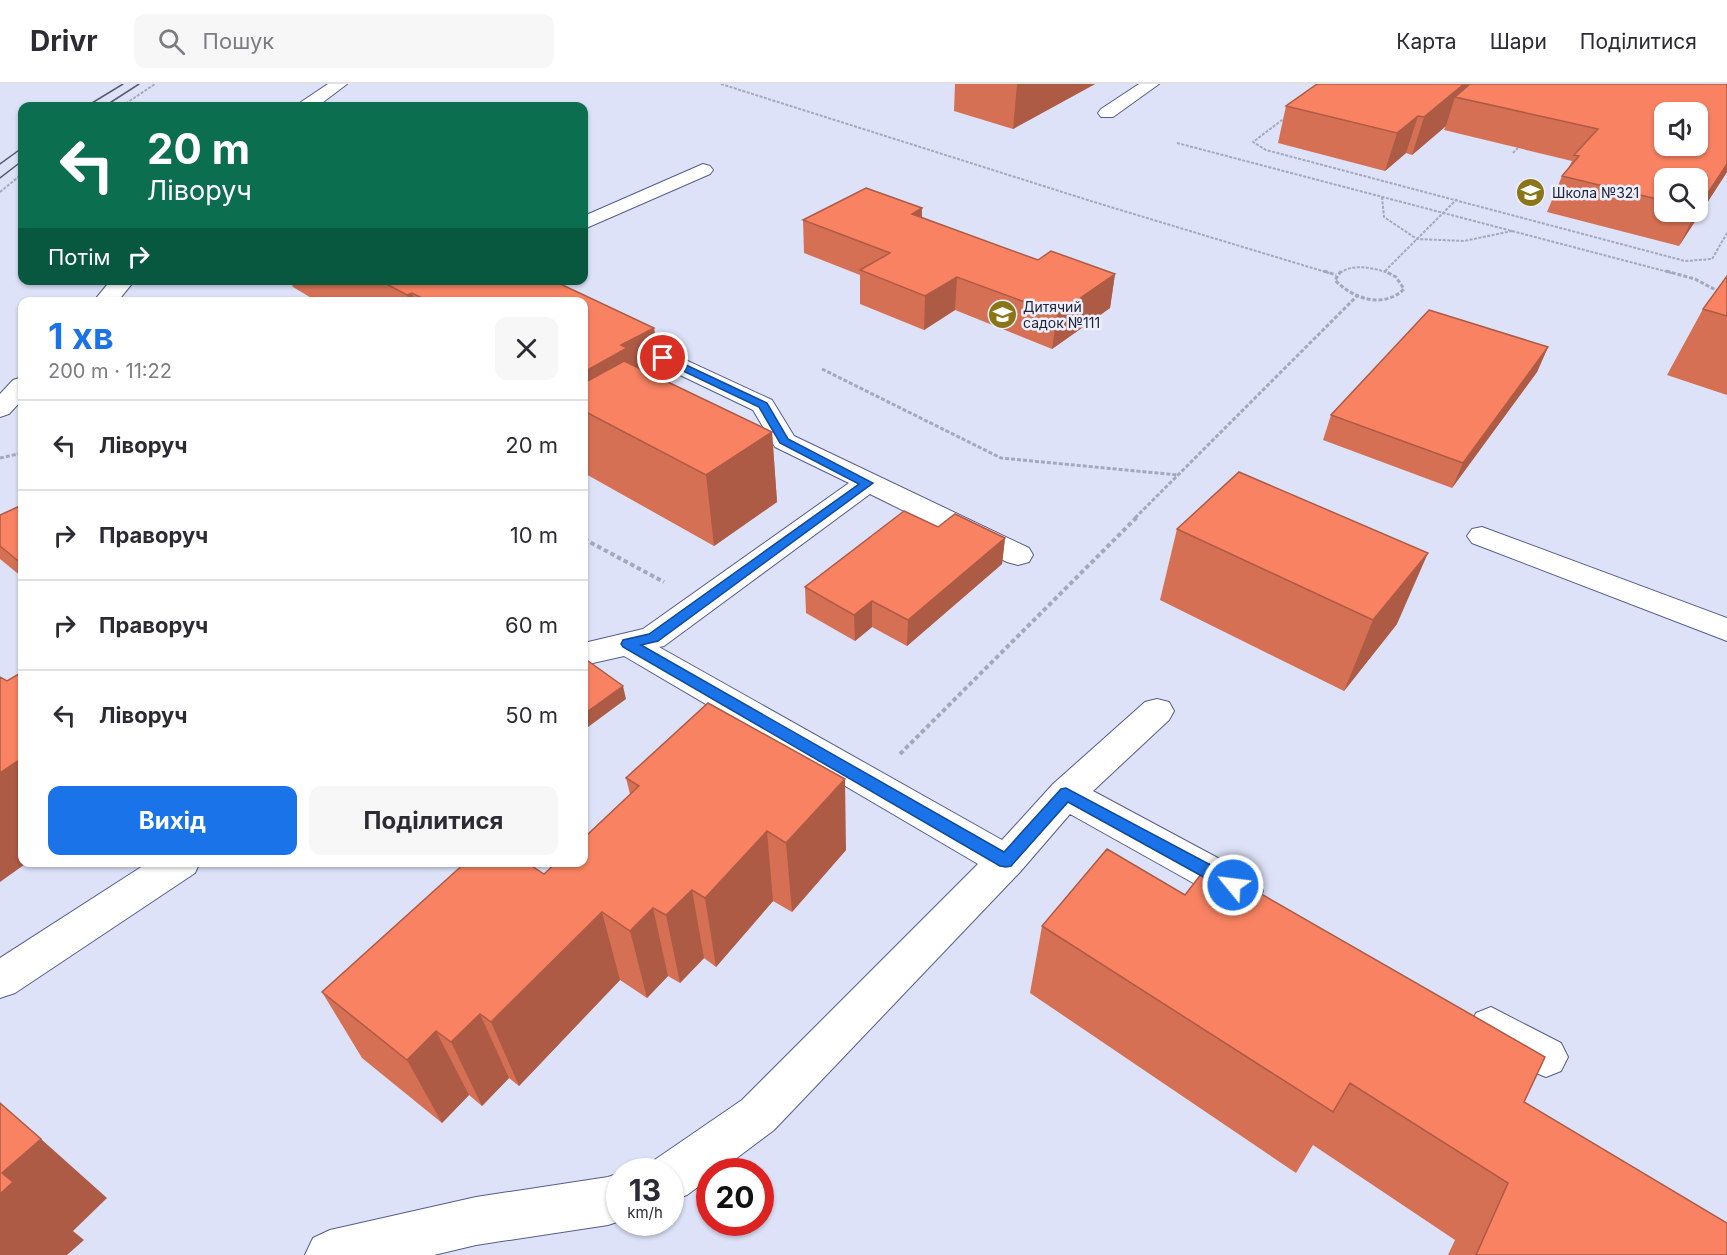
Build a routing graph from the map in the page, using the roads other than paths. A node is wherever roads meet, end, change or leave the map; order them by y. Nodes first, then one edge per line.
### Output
1 (339, 84) edge
2 (1151, 84) edge
3 (313, 102) edge
4 (1107, 113) dead end
5 (703, 170) dead end
6 (588, 221) edge
7 (119, 285) edge
8 (109, 297) edge
9 (588, 322) edge
10 (18, 389) edge
11 (0, 408) edge
12 (867, 483) junction
13 (1482, 536) dead end
14 (1018, 555) dead end
15 (1727, 630) edge
16 (628, 644) junction
17 (588, 653) edge
18 (1157, 711) dead end
19 (1066, 794) junction
20 (1006, 861) junction
21 (173, 867) edge
22 (1275, 908) edge
23 (0, 980) edge
24 (1462, 1011) edge
25 (1546, 1057) edge
26 (684, 1168) edge
27 (606, 1201) edge
28 (330, 1255) edge

1 - 3 street
2 - 4 street
5 - 6 street
7 - 8 street
9 - 12 street
10 - 11 street
12 - 14 street
12 - 16 street
13 - 15 street
16 - 17 street
16 - 20 street
18 - 19 street
19 - 20 street
19 - 22 street
20 - 26 street
21 - 23 street
24 - 25 street
27 - 28 street

